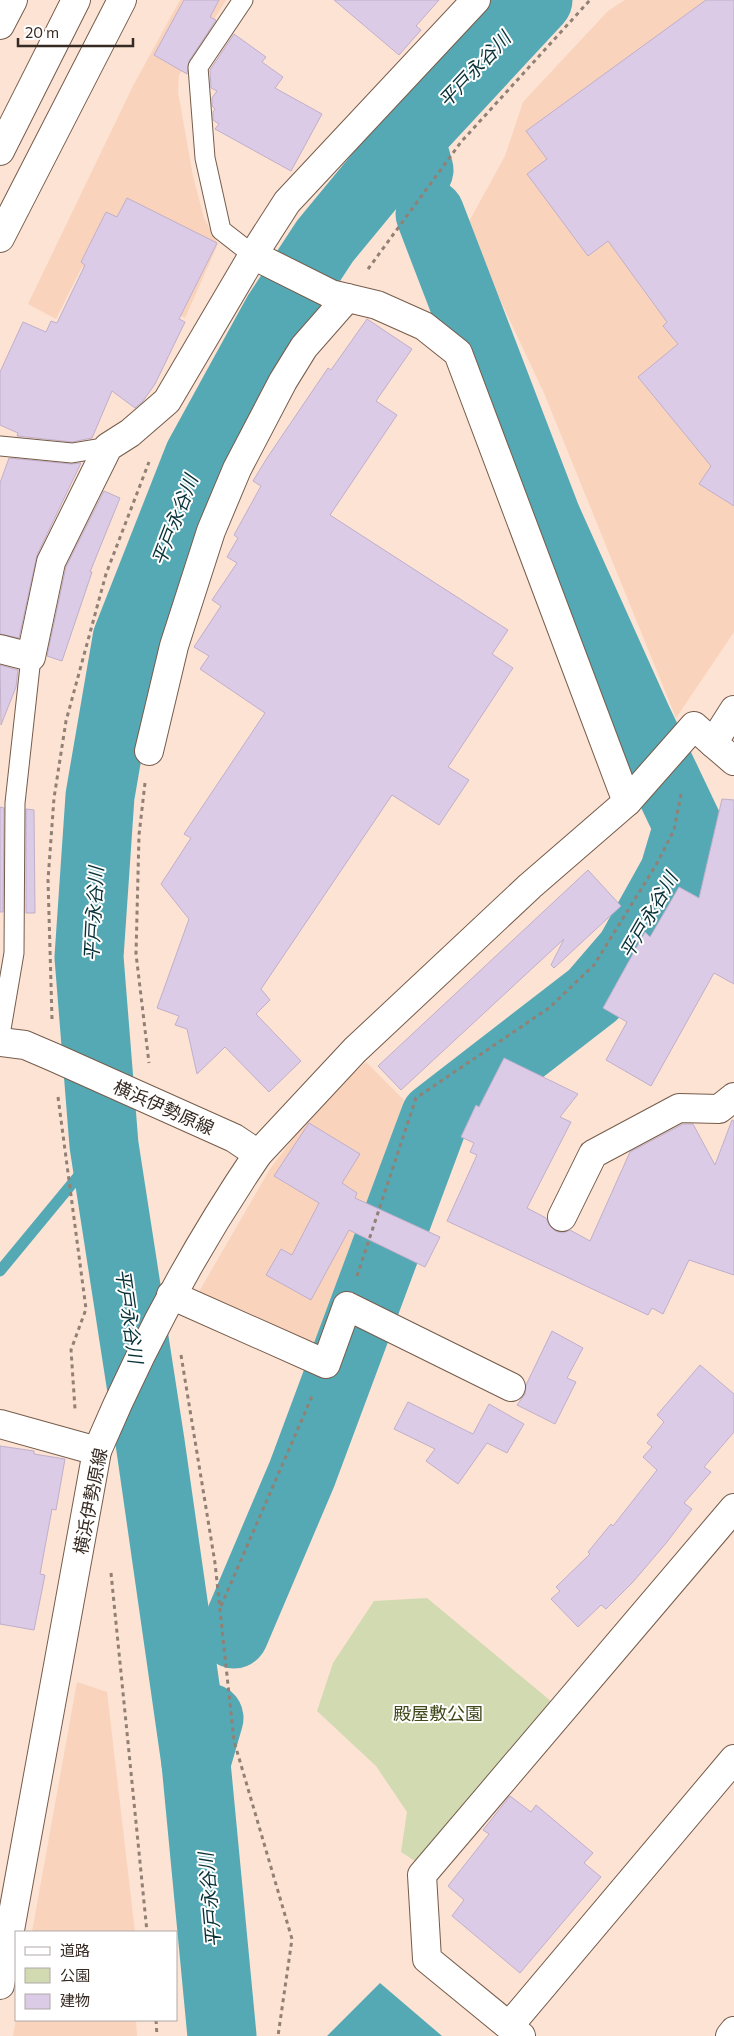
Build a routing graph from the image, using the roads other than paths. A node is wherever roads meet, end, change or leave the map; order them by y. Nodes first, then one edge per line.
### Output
1 (13, 0) edge
2 (76, 0) edge
3 (122, 0) edge
4 (243, 0) edge
5 (476, 0) edge
6 (0, 25) edge
7 (0, 151) edge
8 (0, 238) edge
9 (253, 255) junction
10 (339, 296) junction
11 (0, 446) edge
12 (108, 447) junction
13 (0, 649) edge
14 (31, 657) junction
15 (734, 710) edge
16 (713, 743) junction
17 (149, 752) road end
18 (734, 761) edge
19 (633, 796) junction
20 (0, 1035) edge
21 (0, 1042) edge
22 (734, 1097) edge
23 (258, 1154) junction
24 (562, 1216) dead end
25 (170, 1298) junction
26 (511, 1387) dead end
27 (0, 1424) edge
28 (87, 1449) junction
29 (734, 1508) edge
30 (734, 1759) edge
31 (0, 1985) edge
32 (515, 2031) edge
33 (734, 2031) edge
34 (730, 2036) edge

1 - 6 street
2 - 7 street
3 - 8 street
4 - 9 lane
5 - 9 street
9 - 10 street
9 - 12 street
10 - 17 street
10 - 19 street
11 - 12 lane
12 - 14 street
13 - 14 street
14 - 20 lane
15 - 16 street
16 - 18 street
16 - 19 street
19 - 23 street
21 - 23 street, 横浜伊勢原線
22 - 24 street
23 - 25 street, 横浜伊勢原線
25 - 26 street
25 - 28 street, 横浜伊勢原線
27 - 28 street
28 - 31 street, 横浜伊勢原線
29 - 32 street
30 - 32 street
33 - 34 street

